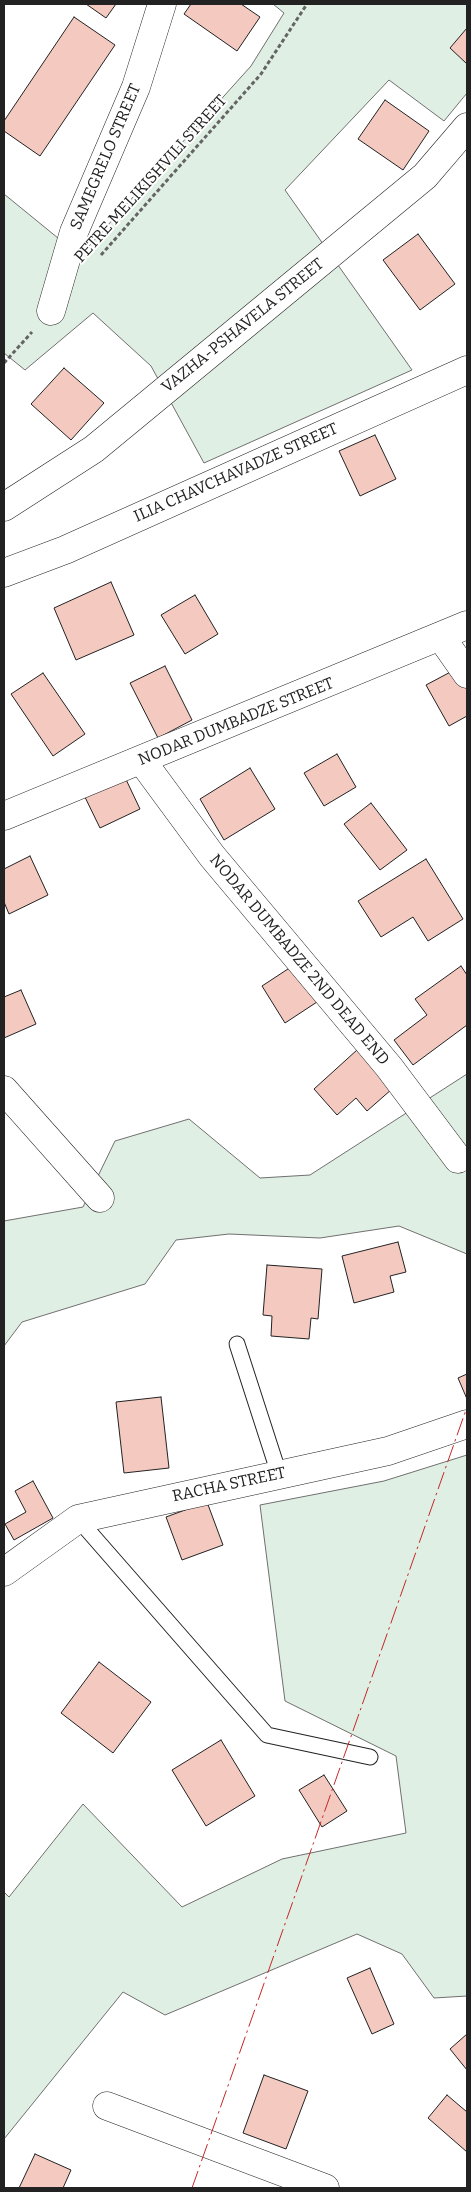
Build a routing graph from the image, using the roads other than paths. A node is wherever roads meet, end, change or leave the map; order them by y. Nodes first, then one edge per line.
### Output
1 (162, 4) edge
2 (467, 127) edge
3 (51, 311) road end
4 (467, 370) edge
5 (4, 507) edge
6 (4, 573) edge
7 (467, 625) edge
8 (441, 637) junction
9 (467, 674) edge
10 (142, 761) junction
11 (4, 816) edge
12 (4, 1090) edge
13 (458, 1159) dead end
14 (100, 1198) dead end
15 (237, 1344) dead end
16 (467, 1424) edge
17 (279, 1474) junction
18 (78, 1519) junction
19 (4, 1572) edge
20 (370, 1757) dead end
21 (107, 2106) dead end
22 (326, 2188) edge

1 - 3 street, SAMEGRELO STREET
2 - 5 street, VAZHA-PSHAVELA STREET
4 - 6 street, ILIA CHAVCHAVADZE STREET
7 - 8 street, NODAR DUMBADZE STREET
8 - 9 street
8 - 10 street, NODAR DUMBADZE STREET
10 - 11 street, NODAR DUMBADZE STREET
10 - 13 street, NODAR DUMBADZE 2ND DEAD END
12 - 14 street
15 - 17 lane
16 - 17 street, RACHA STREET
17 - 18 street, RACHA STREET
18 - 19 street, RACHA STREET
18 - 20 lane
21 - 22 street

